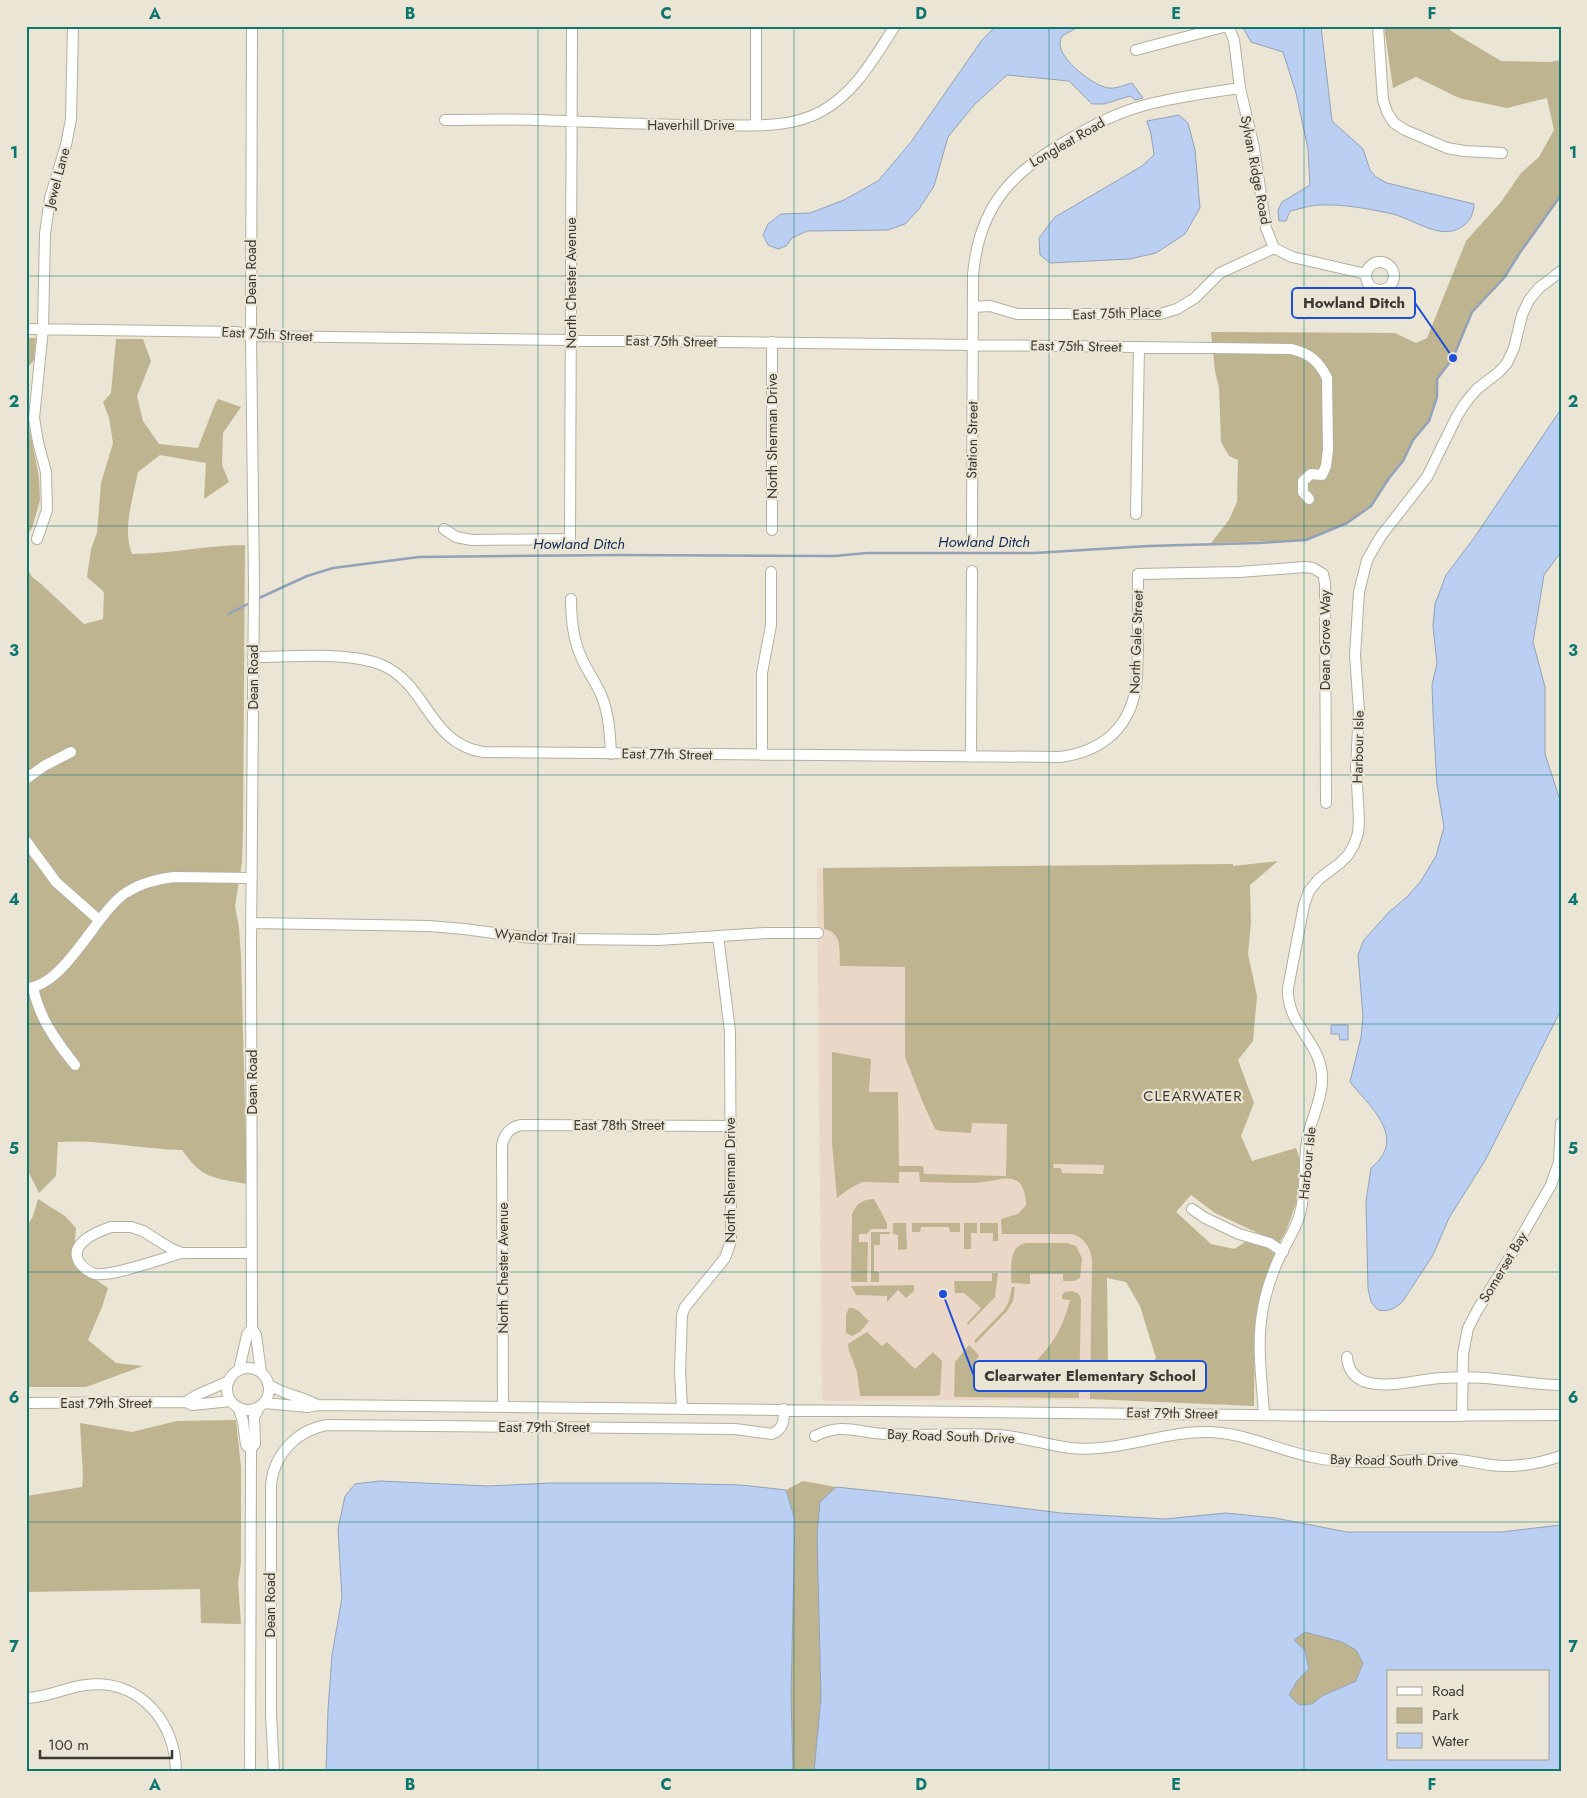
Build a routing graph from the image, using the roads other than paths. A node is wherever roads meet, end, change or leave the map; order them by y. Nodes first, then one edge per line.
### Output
1 (73, 26) edge
2 (252, 26) edge
3 (572, 26) edge
4 (756, 26) edge
5 (895, 26) edge
6 (1228, 26) edge
7 (1378, 26) edge
8 (1136, 50) dead end
9 (1240, 88) junction
10 (445, 120) dead end
11 (572, 122) junction
12 (756, 125) junction
13 (1502, 152) dead end
14 (1274, 248) junction
15 (1561, 271) edge
16 (1366, 274) dead end
17 (973, 307) junction
18 (26, 329) edge
19 (43, 330) junction
20 (251, 336) junction
21 (571, 340) junction
22 (772, 342) junction
23 (974, 345) junction
24 (1139, 347) junction
25 (1309, 499) dead end
26 (1136, 514) dead end
27 (444, 529) dead end
28 (772, 530) dead end
29 (972, 535) dead end
30 (37, 539) dead end
31 (972, 571) dead end
32 (772, 572) dead end
33 (1138, 574) joint
34 (571, 600) dead end
35 (253, 657) junction
36 (1112, 734) joint
37 (72, 752) dead end
38 (611, 754) junction
39 (762, 755) junction
40 (971, 757) junction
41 (26, 778) edge
42 (1326, 803) dead end
43 (26, 841) edge
44 (252, 878) junction
45 (100, 920) junction
46 (252, 924) junction
47 (818, 933) dead end
48 (718, 936) junction
49 (30, 987) edge
50 (74, 1065) dead end
51 (1561, 1123) edge
52 (730, 1126) junction
53 (509, 1132) joint
54 (1192, 1209) dead end
55 (1283, 1252) junction
56 (182, 1253) junction
57 (252, 1253) junction
58 (252, 1328) junction
59 (1347, 1357) dead end
60 (240, 1370) junction
61 (261, 1372) junction
62 (1462, 1378) junction
63 (229, 1381) junction
64 (268, 1384) junction
65 (1561, 1384) edge
66 (186, 1402) junction
67 (26, 1403) edge
68 (234, 1404) junction
69 (262, 1404) junction
70 (317, 1405) junction
71 (503, 1406) junction
72 (682, 1408) junction
73 (784, 1410) junction
74 (1264, 1415) junction
75 (1561, 1415) edge
76 (1462, 1416) junction
77 (815, 1436) dead end
78 (290, 1444) joint
79 (251, 1449) junction
80 (1561, 1456) edge
81 (26, 1698) edge
82 (176, 1772) edge
83 (250, 1772) edge
84 (274, 1772) edge

1 - 19 street, Jewel Lane
2 - 20 street, Dean Road
3 - 11 street, North Chester Avenue
4 - 12 street
5 - 12 street, Haverhill Drive
6 - 8 street
6 - 9 street, Sylvan Ridge Road
7 - 13 street
9 - 14 street, Sylvan Ridge Road
9 - 17 street, Longleat Road
10 - 11 street, Haverhill Drive
11 - 12 street, Haverhill Drive
11 - 21 street, North Chester Avenue
14 - 16 street
14 - 17 street, East 75th Place
15 - 55 street, Harbour Isle
17 - 23 street, Longleat Road
18 - 19 street, East 75th Street
19 - 20 street, East 75th Street
19 - 30 street, Jewel Lane
20 - 21 street, East 75th Street
20 - 35 street, Dean Road
21 - 22 street, East 75th Street
21 - 27 street, North Chester Avenue
22 - 23 street, East 75th Street
22 - 28 street, North Sherman Drive
23 - 24 street, East 75th Street
23 - 29 street, Station Street
24 - 25 street, East 75th Street
24 - 26 street
31 - 40 street
32 - 39 street
33 - 36 street, North Gale Street
33 - 42 street, Dean Grove Way
34 - 38 street
35 - 38 street, East 77th Street
35 - 44 street, Dean Road
36 - 40 street, East 77th Street
37 - 41 street
38 - 39 street, East 77th Street
39 - 40 street, East 77th Street
43 - 45 street
44 - 45 street
44 - 46 street, Dean Road
45 - 49 street
46 - 48 street, Wyandot Trail
46 - 57 street, Dean Road
47 - 48 street, Wyandot Trail
48 - 52 street, North Sherman Drive
49 - 50 street
51 - 62 street, Somerset Bay
52 - 53 street, East 78th Street
52 - 72 street, North Sherman Drive
53 - 71 street, North Chester Avenue
54 - 55 street
55 - 74 street, Harbour Isle
56 - 56 street
56 - 57 street
57 - 58 street, Dean Road
58 - 60 street, Dean Road
58 - 61 street, Dean Road
59 - 62 street
60 - 61 street
60 - 63 street
61 - 64 street
62 - 65 street
62 - 76 street, Somerset Bay
63 - 66 street, East 79th Street
63 - 68 street
64 - 69 street
64 - 70 street, East 79th Street
66 - 67 street, East 79th Street
66 - 68 street, East 79th Street
68 - 69 street
68 - 79 street, Dean Road
69 - 70 street, East 79th Street
69 - 79 street, Dean Road
70 - 71 street, East 79th Street
71 - 72 street, East 79th Street
72 - 73 street, East 79th Street
73 - 74 street, East 79th Street
73 - 78 street, East 79th Street
74 - 76 street, East 79th Street
75 - 76 street, East 79th Street
77 - 80 street, Bay Road South Drive
78 - 84 street, Dean Road
79 - 83 street, Dean Road
81 - 82 street

